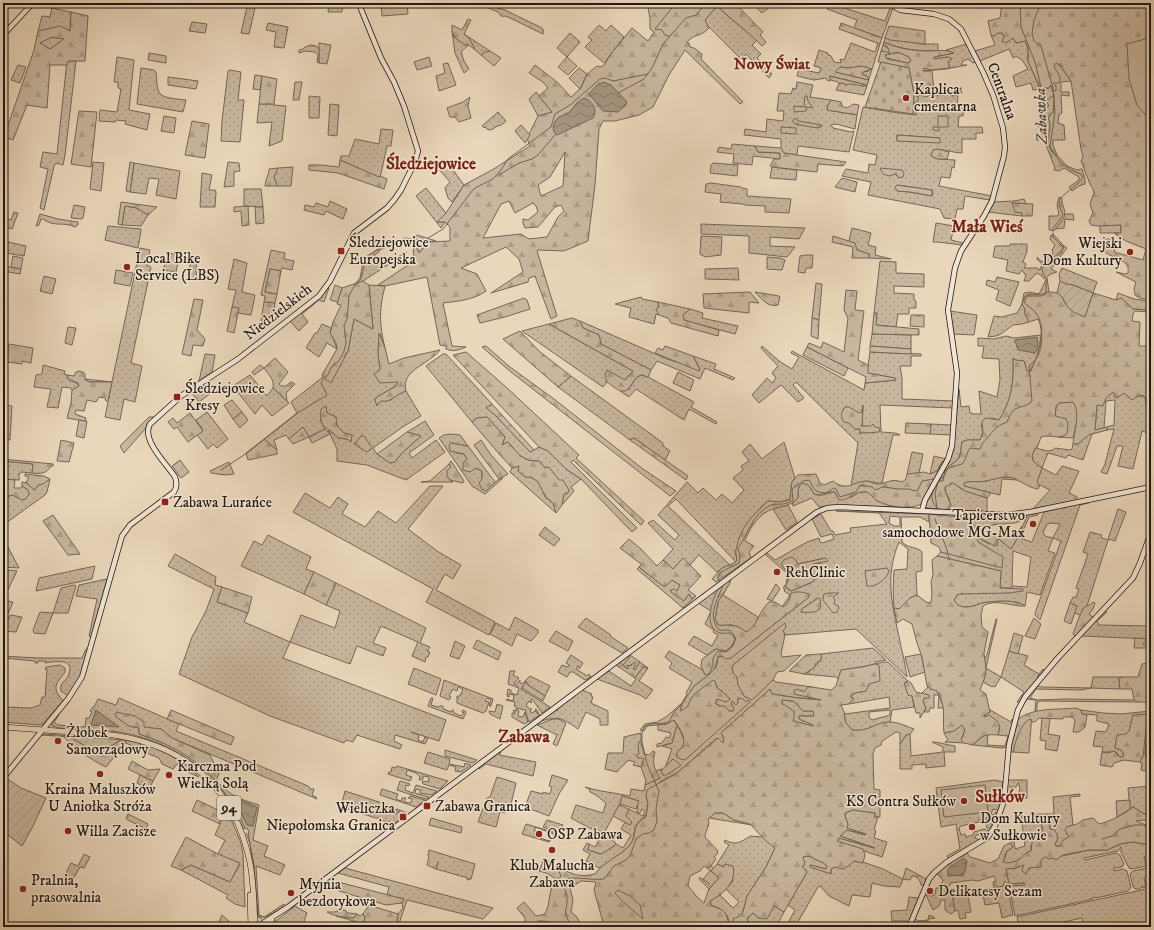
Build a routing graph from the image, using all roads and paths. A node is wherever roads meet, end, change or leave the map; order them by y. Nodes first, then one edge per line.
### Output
1 (32, 3) edge
2 (360, 3) edge
3 (895, 5) edge
4 (3, 35) edge
5 (1151, 487) edge
6 (922, 511) junction
7 (1151, 532) edge
8 (3, 727) edge
9 (42, 730) junction
10 (3, 778) edge
11 (248, 856) junction
12 (280, 912) junction
13 (254, 915) junction
14 (267, 920) junction
15 (251, 927) edge
16 (256, 927) edge
17 (264, 927) edge
18 (909, 927) edge

1 - 4 street
2 - 9 street, Niedzielskich
3 - 6 street, Centralna
5 - 6 street
6 - 12 street
7 - 18 street
8 - 9 main road, 94
9 - 10 street
9 - 11 main road, 94
11 - 13 main road, 94
11 - 15 main road, 94
12 - 14 street
12 - 17 street
13 - 14 street
13 - 16 main road, 94
14 - 16 street

